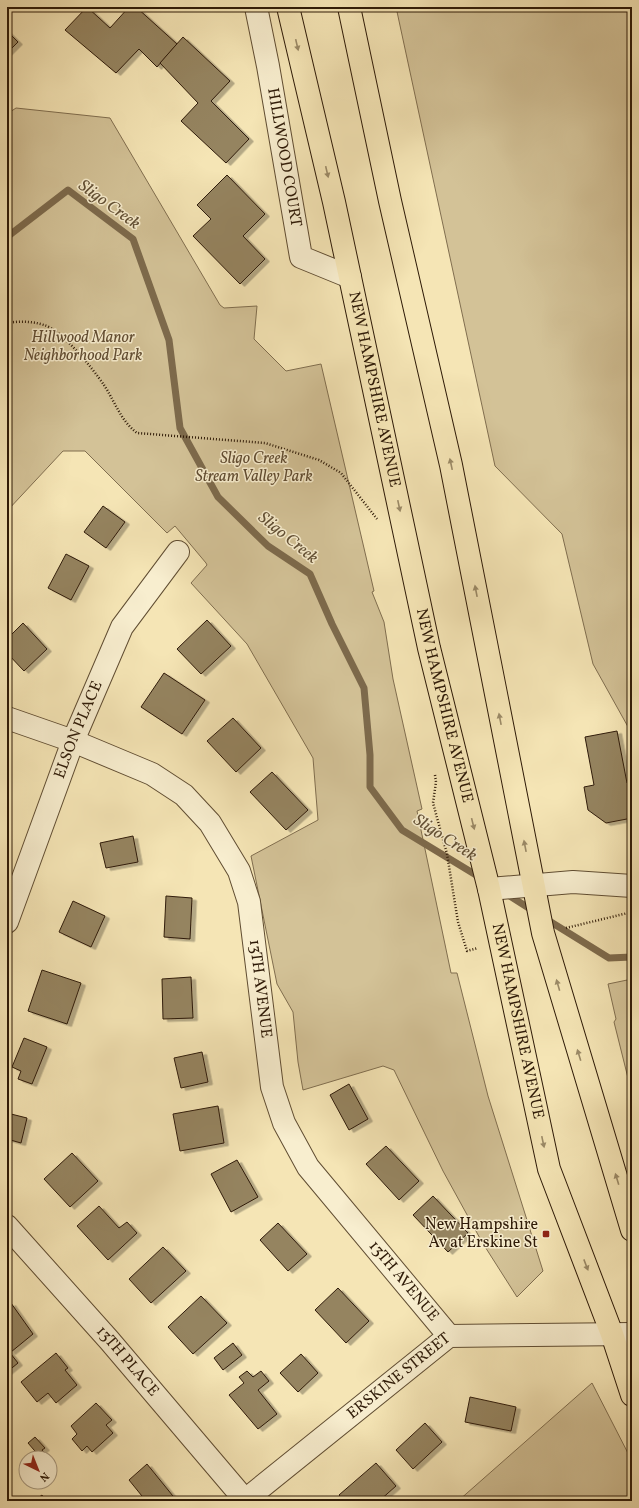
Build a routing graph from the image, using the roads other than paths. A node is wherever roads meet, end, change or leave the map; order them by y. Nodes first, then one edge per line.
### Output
1 (256, 7) edge
2 (288, 7) edge
3 (349, 7) edge
4 (350, 277) junction
5 (178, 552) dead end
6 (7, 718) edge
7 (73, 742) junction
8 (533, 885) junction
9 (632, 886) edge
10 (489, 889) junction
11 (7, 922) edge
12 (7, 1226) edge
13 (632, 1230) edge
14 (622, 1334) edge
15 (449, 1336) junction
16 (632, 1395) edge
17 (244, 1500) edge

1 - 4 street, HILLWOOD COURT
2 -> 4 main road, NEW HAMPSHIRE AVENUE
8 -> 3 main road
4 -> 10 main road, NEW HAMPSHIRE AVENUE
5 - 7 street, ELSON PLACE
6 - 7 street, 13TH AVENUE
7 - 11 street, ELSON PLACE
7 - 15 street, 13TH AVENUE
8 - 9 street
8 - 10 street
13 -> 8 main road
10 -> 14 main road, NEW HAMPSHIRE AVENUE
12 - 17 street, 13TH PLACE
14 - 15 street, ERSKINE STREET
14 - 16 main road, NEW HAMPSHIRE AVENUE
15 - 17 street, ERSKINE STREET

